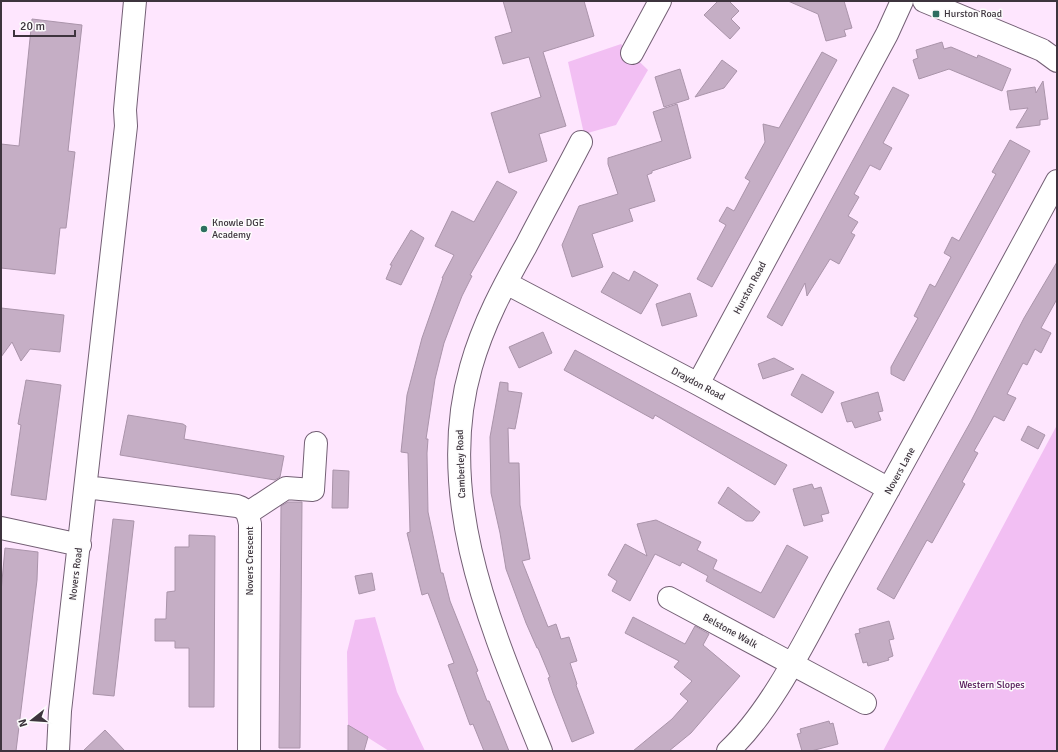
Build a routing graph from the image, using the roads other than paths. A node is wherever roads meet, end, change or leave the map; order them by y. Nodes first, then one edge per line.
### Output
1 (135, 1) edge
2 (660, 1) edge
3 (902, 1) edge
4 (924, 1) edge
5 (632, 53) dead end
6 (1052, 54) edge
7 (581, 142) dead end
8 (1057, 181) edge
9 (506, 283) junction
10 (698, 384) junction
11 (316, 443) dead end
12 (86, 486) junction
13 (889, 489) junction
14 (248, 513) junction
15 (1, 528) edge
16 (80, 545) junction
17 (669, 598) dead end
18 (791, 664) junction
19 (865, 703) dead end
20 (58, 751) edge
21 (249, 751) edge
22 (541, 751) edge
23 (728, 751) edge

1 - 12 street, Novers Road
2 - 5 street
3 - 10 street, Hurston Road
4 - 6 street
7 - 9 street, Camberley Road
8 - 13 street, Novers Lane
9 - 10 street, Draydon Road
9 - 22 street, Camberley Road
10 - 13 street, Draydon Road
11 - 14 street
12 - 14 street, Novers Crescent
12 - 16 street, Novers Road
13 - 18 street, Novers Lane
14 - 21 street, Novers Crescent
15 - 16 street
16 - 20 street, Novers Road
17 - 18 street, Belstone Walk
18 - 19 street, Belstone Walk
18 - 23 street, Novers Lane

